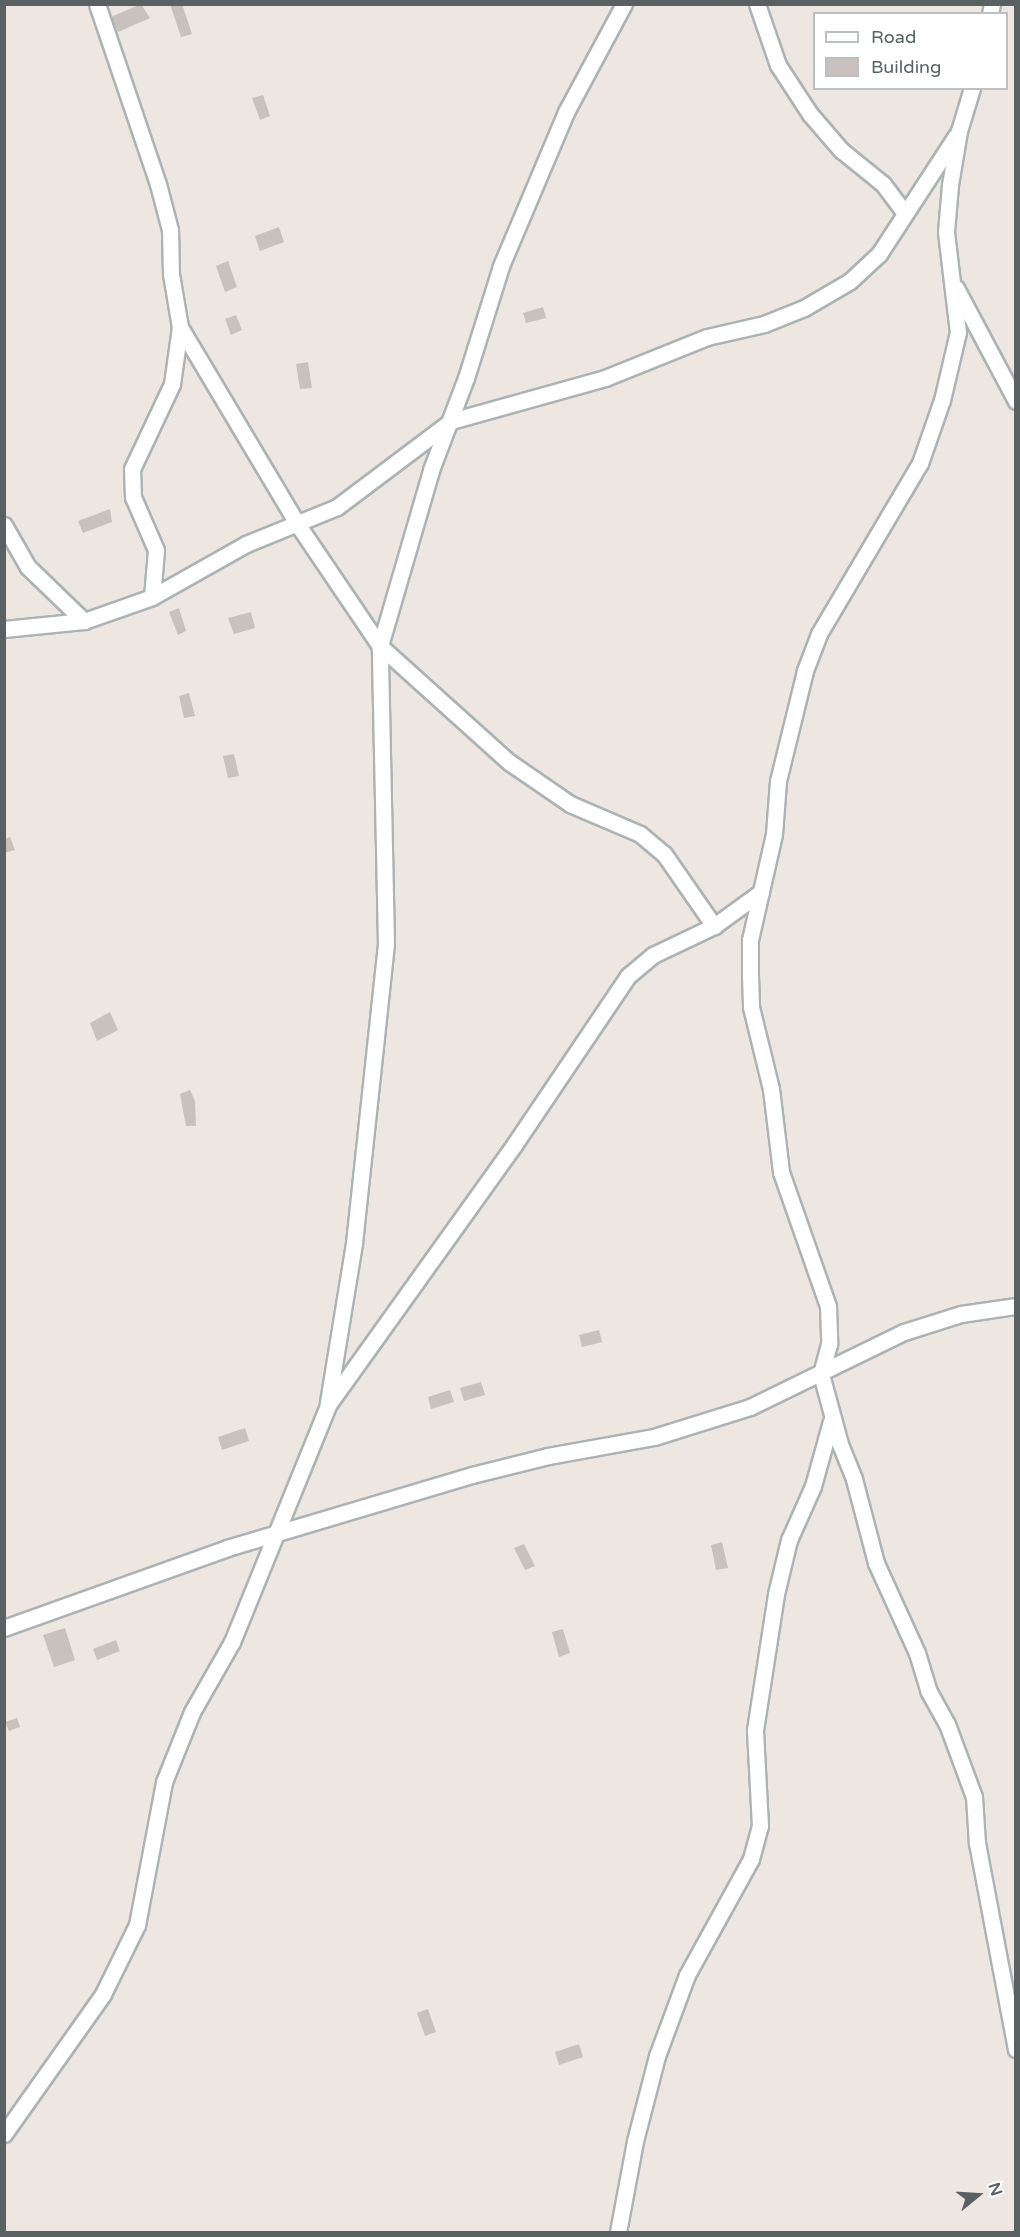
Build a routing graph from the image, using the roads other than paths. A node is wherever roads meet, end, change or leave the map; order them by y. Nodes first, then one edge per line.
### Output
1 (97, 4) edge
2 (624, 4) edge
3 (757, 4) edge
4 (971, 90) edge
5 (959, 131) junction
6 (903, 211) junction
7 (952, 280) junction
8 (180, 327) junction
9 (1016, 401) edge
10 (451, 421) junction
11 (4, 525) edge
12 (298, 525) junction
13 (152, 597) junction
14 (84, 621) junction
15 (4, 629) edge
16 (380, 646) junction
17 (761, 892) junction
18 (714, 926) junction
19 (1016, 1306) edge
20 (821, 1374) junction
21 (328, 1405) junction
22 (830, 1406) junction
23 (279, 1534) junction
24 (4, 1628) edge
25 (1016, 2049) edge
26 (4, 2134) edge
27 (618, 2232) edge

1 - 8 street
2 - 10 street
3 - 6 street
4 - 5 street
5 - 6 street
5 - 7 street
6 - 10 street
7 - 9 street
7 - 17 street
8 - 12 street
8 - 13 street
10 - 12 street
10 - 16 street
11 - 14 street
12 - 13 street
12 - 16 street
13 - 14 street
14 - 15 street
16 - 18 street
16 - 21 street
17 - 18 street
17 - 20 street
18 - 21 street
19 - 20 street
20 - 22 street
20 - 23 street
21 - 23 street
22 - 25 street
22 - 27 street
23 - 24 street
23 - 26 street

